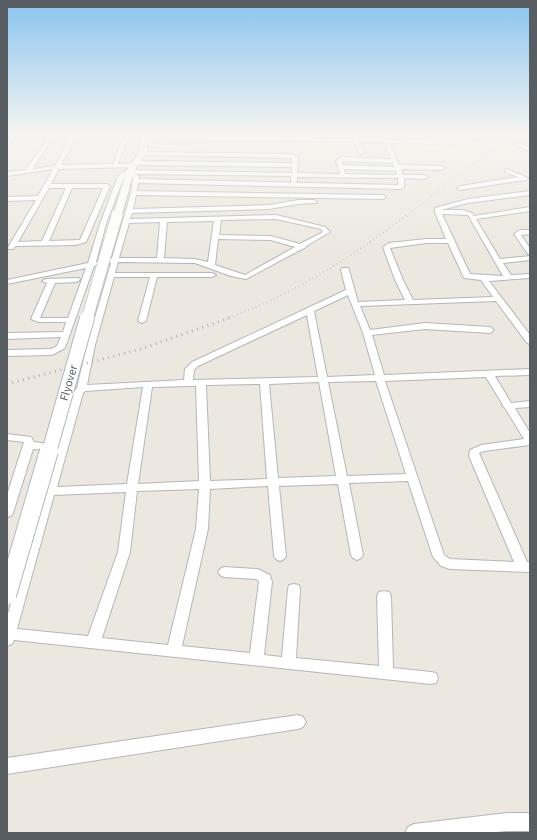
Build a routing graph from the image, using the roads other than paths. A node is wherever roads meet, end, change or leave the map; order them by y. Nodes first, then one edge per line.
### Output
1 (53, 174) edge
2 (124, 174) edge
3 (133, 174) edge
4 (136, 174) edge
5 (225, 174) edge
6 (267, 174) edge
7 (515, 174) edge
8 (295, 175) junction
9 (343, 176) joint
10 (365, 176) junction
11 (401, 177) junction
12 (425, 177) dead end
13 (527, 179) edge
14 (223, 183) junction
15 (294, 185) junction
16 (47, 186) junction
17 (70, 186) junction
18 (367, 186) junction
19 (132, 188) junction
20 (460, 188) dead end
21 (530, 193) edge
22 (219, 194) junction
23 (293, 195) junction
24 (383, 197) dead end
25 (39, 198) junction
26 (7, 199) edge
27 (368, 200) junction
28 (530, 209) edge
29 (128, 211) junction
30 (438, 212) junction
31 (218, 218) junction
32 (473, 218) junction
33 (125, 220) junction
34 (164, 220) junction
35 (530, 232) edge
36 (215, 238) junction
37 (450, 241) junction
38 (45, 243) junction
39 (302, 247) junction
40 (530, 253) edge
41 (530, 258) edge
42 (114, 260) junction
43 (160, 260) junction
44 (498, 260) junction
45 (91, 265) junction
46 (211, 265) junction
47 (345, 270) dead end
48 (110, 275) junction
49 (154, 275) junction
50 (212, 275) dead end
51 (508, 277) junction
52 (527, 277) edge
53 (483, 278) junction
54 (52, 280) junction
55 (76, 280) dead end
56 (10, 282) edge
57 (530, 286) edge
58 (350, 291) junction
59 (499, 298) junction
60 (410, 301) junction
61 (356, 304) junction
62 (310, 311) junction
63 (71, 320) junction
64 (142, 321) dead end
65 (490, 330) dead end
66 (367, 333) junction
67 (66, 334) junction
68 (7, 336) edge
69 (530, 341) edge
70 (7, 353) edge
71 (530, 372) edge
72 (489, 374) junction
73 (380, 378) junction
74 (324, 380) junction
75 (264, 381) junction
76 (201, 382) junction
77 (188, 383) junction
78 (148, 384) junction
79 (82, 388) junction
80 (530, 404) edge
81 (507, 406) junction
82 (7, 437) edge
83 (530, 442) edge
84 (29, 445) junction
85 (62, 448) junction
86 (412, 477) junction
87 (342, 479) junction
88 (274, 481) junction
89 (205, 484) junction
90 (132, 488) junction
91 (49, 491) junction
92 (7, 513) edge
93 (357, 555) dead end
94 (280, 556) dead end
95 (526, 567) edge
96 (224, 572) dead end
97 (294, 589) dead end
98 (7, 595) edge
99 (384, 596) dead end
100 (8, 637) edge
101 (93, 642) junction
102 (174, 651) junction
103 (256, 660) junction
104 (289, 664) junction
105 (386, 673) junction
106 (431, 678) dead end
107 (298, 722) dead end
108 (7, 766) edge
109 (530, 822) edge
110 (414, 833) edge

1 - 16 street
2 - 45 street
3 - 19 main road, Flyover
4 - 19 street
5 - 14 street
6 - 8 street
7 - 13 street
8 - 9 street
8 - 15 street
9 - 10 street
10 - 11 street
10 - 18 street
11 - 12 street
11 - 18 street
13 - 20 street
14 - 15 street
14 - 19 street
14 - 22 street
15 - 18 street
15 - 23 street
16 - 17 street
16 - 25 street
17 - 38 street
17 - 38 street
18 - 27 street
19 - 22 street
19 - 29 street
19 - 98 main road, Flyover, bridge
21 - 30 street
22 - 23 street
23 - 27 street
24 - 27 street
25 - 26 street
25 - 38 street
27 - 29 street
28 - 32 street
29 - 33 street
30 - 32 street
30 - 37 street
31 - 34 street
31 - 36 street
31 - 39 street
32 - 44 street
33 - 34 street
33 - 42 street
34 - 43 street
35 - 40 street
36 - 39 street
36 - 46 street
37 - 53 street
37 - 60 street
39 - 46 street
41 - 44 street
42 - 43 street
42 - 45 street
42 - 48 street
43 - 46 street
44 - 51 street
45 - 56 street
45 - 63 street
47 - 58 street
48 - 49 street
48 - 79 street
49 - 50 street
49 - 64 street
51 - 52 street
51 - 53 street
52 - 57 street
53 - 59 street
54 - 55 street
54 - 56 street
54 - 63 street
58 - 61 street
58 - 62 street
59 - 60 street
59 - 69 street
60 - 61 street
61 - 66 street
62 - 74 street
62 - 77 street
63 - 67 street
65 - 66 street
66 - 73 street
67 - 68 street
67 - 70 street
71 - 72 street
72 - 73 street
72 - 81 street
73 - 74 street
73 - 86 street
74 - 75 street
74 - 87 street
75 - 76 street
75 - 88 street
76 - 77 street
76 - 89 street
77 - 78 street
78 - 79 street
78 - 90 street
79 - 85 street
80 - 81 street
81 - 83 street
82 - 84 street
83 - 95 street
84 - 85 street
84 - 92 street
85 - 91 street
86 - 87 street
86 - 95 street
87 - 88 street
87 - 93 street
88 - 89 street
88 - 94 street
89 - 90 street
89 - 102 street
90 - 91 street
90 - 101 street
91 - 100 street
96 - 103 street
97 - 104 street
99 - 105 street
100 - 101 street
101 - 102 street
102 - 103 street
103 - 104 street
104 - 105 street
105 - 106 street
107 - 108 street
109 - 110 street

